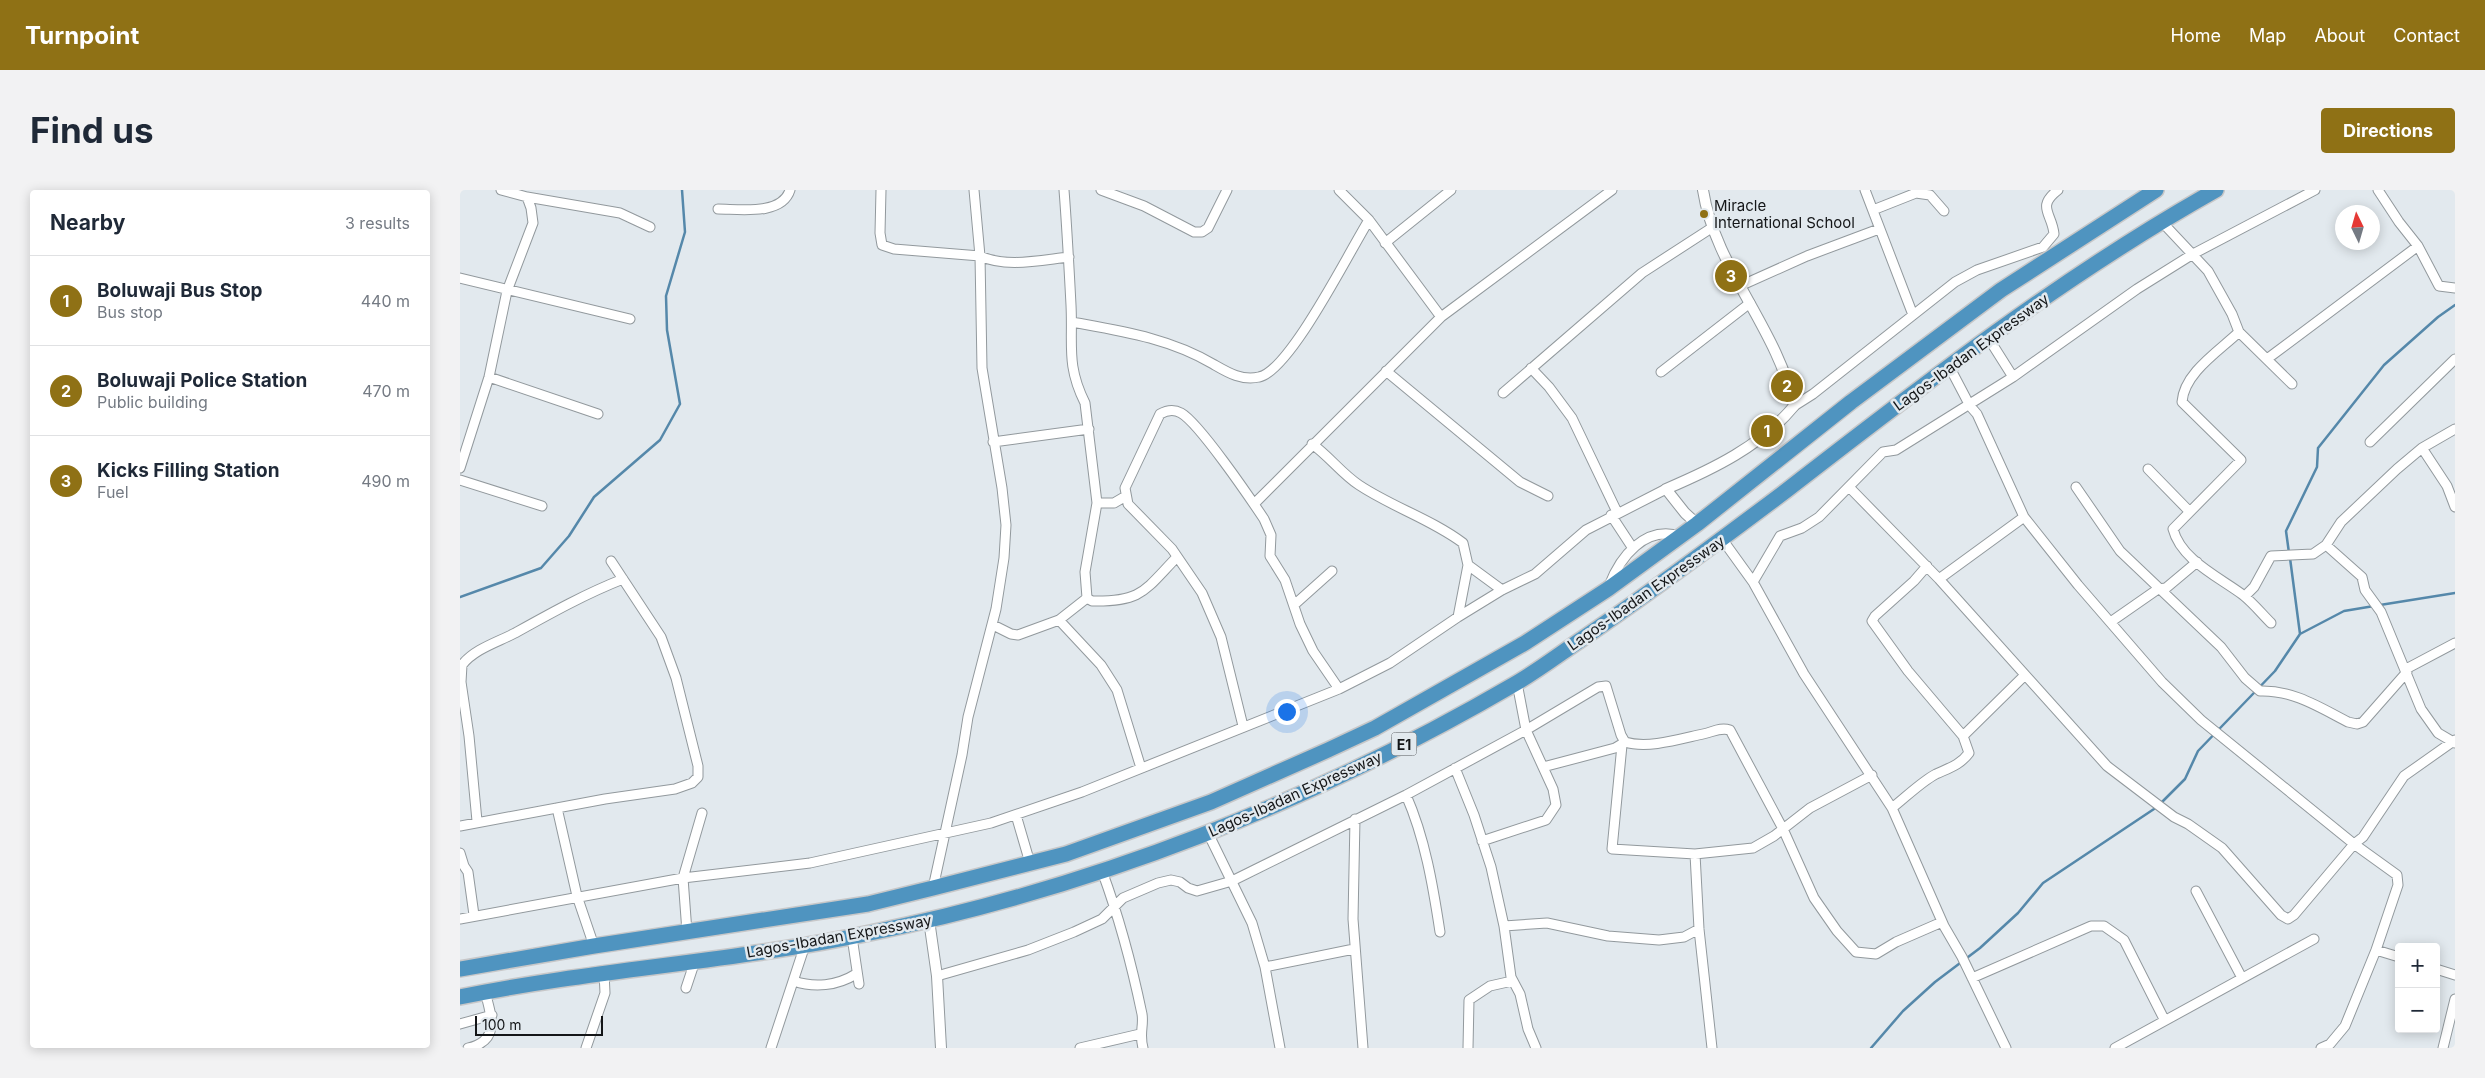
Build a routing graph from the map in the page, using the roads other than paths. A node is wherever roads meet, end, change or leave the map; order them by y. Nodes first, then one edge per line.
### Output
1 (501, 190) edge
2 (790, 190) edge
3 (881, 190) edge
4 (974, 190) edge
5 (1064, 190) edge
6 (1101, 190) edge
7 (1226, 190) edge
8 (1339, 190) edge
9 (1451, 190) edge
10 (1612, 190) edge
11 (1703, 190) edge
12 (1865, 190) edge
13 (2058, 190) edge
14 (2156, 190) edge
15 (2216, 190) edge
16 (2315, 190) edge
17 (2378, 190) edge
18 (1122, 193) edge
19 (527, 197) junction
20 (718, 209) dead end
21 (1873, 210) junction
22 (1944, 211) dead end
23 (1369, 220) junction
24 (2161, 221) junction
25 (1713, 227) junction
26 (650, 228) dead end
27 (1879, 229) junction
28 (1385, 244) junction
29 (2418, 246) junction
30 (2193, 254) junction
31 (980, 256) junction
32 (1069, 257) junction
33 (460, 278) edge
34 (1740, 286) junction
35 (2455, 288) edge
36 (507, 291) junction
37 (1750, 303) junction
38 (1913, 315) junction
39 (630, 318) dead end
40 (1441, 318) junction
41 (1072, 322) junction
42 (2239, 332) junction
43 (1990, 338) junction
44 (2267, 359) junction
45 (2455, 359) edge
46 (1948, 366) junction
47 (1531, 368) junction
48 (1386, 371) junction
49 (1660, 372) dead end
50 (489, 377) junction
51 (2013, 378) junction
52 (2292, 384) dead end
53 (1503, 393) dead end
54 (1794, 406) junction
55 (1970, 406) junction
56 (598, 414) dead end
57 (1089, 429) junction
58 (2455, 429) edge
59 (993, 442) junction
60 (2370, 442) dead end
61 (1312, 444) junction
62 (2422, 448) junction
63 (460, 468) edge
64 (2148, 469) dead end
65 (460, 480) edge
66 (1849, 487) junction
67 (2076, 487) dead end
68 (1666, 488) junction
69 (1126, 496) junction
70 (1548, 496) dead end
71 (1096, 503) junction
72 (1254, 504) junction
73 (2455, 505) edge
74 (542, 506) dead end
75 (2189, 511) junction
76 (1614, 514) junction
77 (2024, 517) junction
78 (1697, 524) junction
79 (1680, 536) junction
80 (1722, 539) junction
81 (2326, 545) junction
82 (1632, 547) junction
83 (1177, 557) junction
84 (611, 561) dead end
85 (2197, 562) junction
86 (1468, 565) junction
87 (1927, 566) junction
88 (1332, 571) dead end
89 (1939, 578) junction
90 (623, 579) junction
91 (1753, 582) junction
92 (1608, 589) junction
93 (2158, 589) junction
94 (1502, 590) junction
95 (2244, 596) junction
96 (1087, 598) junction
97 (1294, 605) junction
98 (1458, 617) junction
99 (1059, 620) junction
100 (2112, 621) junction
101 (2271, 623) dead end
102 (992, 625) junction
103 (2455, 643) edge
104 (2406, 671) junction
105 (2025, 676) junction
106 (1516, 683) junction
107 (1339, 689) junction
108 (1243, 726) junction
109 (1526, 730) junction
110 (1963, 736) junction
111 (2454, 742) edge
112 (1623, 743) junction
113 (1543, 767) junction
114 (1141, 768) junction
115 (1455, 768) junction
116 (1872, 775) junction
117 (1406, 795) junction
118 (557, 808) junction
119 (1892, 808) junction
120 (702, 813) dead end
121 (1016, 815) junction
122 (1355, 819) junction
123 (477, 821) junction
124 (460, 826) edge
125 (1783, 828) junction
126 (1208, 833) junction
127 (943, 835) junction
128 (1482, 841) junction
129 (2354, 844) junction
130 (460, 853) edge
131 (1695, 854) junction
132 (1030, 863) junction
133 (1102, 871) junction
134 (683, 878) junction
135 (1232, 881) junction
136 (933, 888) junction
137 (2196, 892) dead end
138 (577, 896) junction
139 (1115, 907) junction
140 (474, 915) junction
141 (460, 919) edge
142 (929, 920) junction
143 (1942, 922) junction
144 (1504, 926) junction
145 (1699, 930) junction
146 (687, 932) junction
147 (1440, 932) dead end
148 (852, 937) junction
149 (2314, 939) dead end
150 (805, 945) junction
151 (594, 946) junction
152 (1354, 949) junction
153 (2376, 950) junction
154 (2395, 956) edge
155 (695, 961) junction
156 (1265, 967) junction
157 (460, 969) edge
158 (2440, 970) edge
159 (604, 972) junction
160 (856, 974) junction
161 (2455, 975) edge
162 (937, 976) junction
163 (1972, 978) junction
164 (2242, 978) junction
165 (794, 981) junction
166 (1512, 982) junction
167 (859, 984) dead end
168 (686, 988) dead end
169 (485, 992) junction
170 (460, 997) edge
171 (2455, 998) edge
172 (492, 1015) junction
173 (2164, 1019) junction
174 (460, 1024) edge
175 (1140, 1034) junction
176 (468, 1048) edge
177 (586, 1048) edge
178 (771, 1048) edge
179 (941, 1048) edge
180 (1080, 1048) edge
181 (1143, 1048) edge
182 (1280, 1048) edge
183 (1363, 1048) edge
184 (1468, 1048) edge
185 (1536, 1048) edge
186 (1712, 1048) edge
187 (2006, 1048) edge
188 (2115, 1048) edge
189 (2321, 1048) edge
190 (2443, 1048) edge

1 - 19 street
2 - 20 street
3 - 31 street
4 - 31 street
5 - 32 street
6 - 18 street
7 - 18 street
8 - 23 street
9 - 28 street
10 - 40 street
11 - 25 street
12 - 21 street
13 - 38 street
14 - 78 highway, Lagos-Ibadan Expressway / E1
15 - 24 highway, Lagos-Ibadan Expressway / E1
16 - 30 street
17 - 29 street
19 - 26 street
19 - 36 street
21 - 22 street
21 - 27 street
23 - 28 street
23 - 41 street
24 - 30 street
24 - 43 highway, Lagos-Ibadan Expressway / E1
25 - 34 street
25 - 47 street
27 - 34 street
27 - 38 street
28 - 40 street
29 - 35 street
29 - 44 street
30 - 42 street
30 - 51 street
31 - 32 street
31 - 59 street
32 - 41 street
33 - 36 street
34 - 37 street
36 - 39 street
36 - 50 street
37 - 49 street
37 - 54 street
38 - 54 street
40 - 48 street
41 - 57 street
42 - 44 street
42 - 75 street
43 - 46 highway, Lagos-Ibadan Expressway / E1
43 - 51 street
44 - 52 street
45 - 60 street
46 - 55 street
46 - 80 highway, Lagos-Ibadan Expressway / E1
47 - 53 street
47 - 76 street
48 - 61 street
48 - 70 street
50 - 56 street
50 - 63 street
51 - 55 street
54 - 68 street
55 - 66 street
55 - 77 street
57 - 59 street
57 - 71 street
58 - 62 street
59 - 102 street
61 - 72 street
61 - 86 street
62 - 73 street
62 - 81 street
64 - 75 street
65 - 74 street
66 - 87 street
66 - 91 street
67 - 93 street
68 - 76 street
68 - 78 street
69 - 71 street
69 - 72 street
69 - 83 street
71 - 96 street
72 - 97 street
75 - 85 street
76 - 82 street
76 - 94 street
77 - 89 street
77 - 100 street
78 - 79 highway, Lagos-Ibadan Expressway / E1
79 - 82 street
79 - 92 highway, Lagos-Ibadan Expressway / E1
80 - 91 street
80 - 106 highway, Lagos-Ibadan Expressway / E1
81 - 95 street
81 - 104 street
82 - 92 street
83 - 96 street
83 - 108 street
84 - 90 street
85 - 93 street
85 - 95 street
86 - 94 street
86 - 98 street
87 - 89 street
87 - 110 street
88 - 97 street
89 - 105 street
90 - 118 street
90 - 123 street
91 - 116 street
92 - 132 highway, Lagos-Ibadan Expressway / E1
93 - 100 street
93 - 104 street
94 - 98 street
95 - 101 street
96 - 99 street
97 - 107 street
98 - 107 street
99 - 102 street
99 - 114 street
100 - 129 street
102 - 127 street
103 - 104 street
104 - 111 street
105 - 110 street
105 - 129 street
106 - 109 street
106 - 126 highway, Lagos-Ibadan Expressway / E1
107 - 108 street
108 - 114 street
109 - 112 street
109 - 113 street
109 - 115 street
110 - 119 street
111 - 129 street
112 - 113 street
112 - 125 street
112 - 131 street
113 - 128 street
114 - 121 street
115 - 117 street
115 - 128 street
116 - 119 street
116 - 125 street
117 - 122 street
117 - 147 street
118 - 123 street
118 - 138 street
119 - 143 street
120 - 134 street
121 - 127 street
121 - 132 street
122 - 135 street
122 - 152 street
123 - 124 street
125 - 131 street
125 - 143 street
126 - 133 highway, Lagos-Ibadan Expressway / E1
126 - 135 street
127 - 134 street
127 - 136 street
128 - 144 street
129 - 153 street
130 - 140 street
131 - 145 street
132 - 136 highway, Lagos-Ibadan Expressway / E1
133 - 139 street
133 - 142 highway, Lagos-Ibadan Expressway / E1
134 - 138 street
134 - 146 street
135 - 139 street
135 - 156 street
136 - 146 highway, Lagos-Ibadan Expressway / E1
137 - 164 street
138 - 140 street
138 - 151 street
139 - 162 street
139 - 175 street
140 - 141 street
142 - 148 highway, Lagos-Ibadan Expressway / E1
142 - 162 street
143 - 163 street
144 - 145 street
144 - 166 street
145 - 186 street
146 - 151 highway, Lagos-Ibadan Expressway / E1
148 - 150 highway, Lagos-Ibadan Expressway / E1
148 - 160 street
149 - 164 street
150 - 155 highway, Lagos-Ibadan Expressway / E1
150 - 165 street
151 - 157 highway, Lagos-Ibadan Expressway / E1
152 - 156 street
152 - 183 street
153 - 154 street
153 - 189 street
155 - 159 highway, Lagos-Ibadan Expressway / E1
155 - 168 street
156 - 182 street
158 - 161 street
159 - 169 highway, Lagos-Ibadan Expressway / E1
159 - 177 street
160 - 165 street
160 - 167 street
162 - 179 street
163 - 173 street
163 - 187 street
164 - 173 street
165 - 178 street
166 - 184 street
166 - 185 street
169 - 170 highway, Lagos-Ibadan Expressway / E1
169 - 172 street
171 - 190 street
172 - 174 street
172 - 176 street
173 - 188 street
175 - 180 street
175 - 181 street

